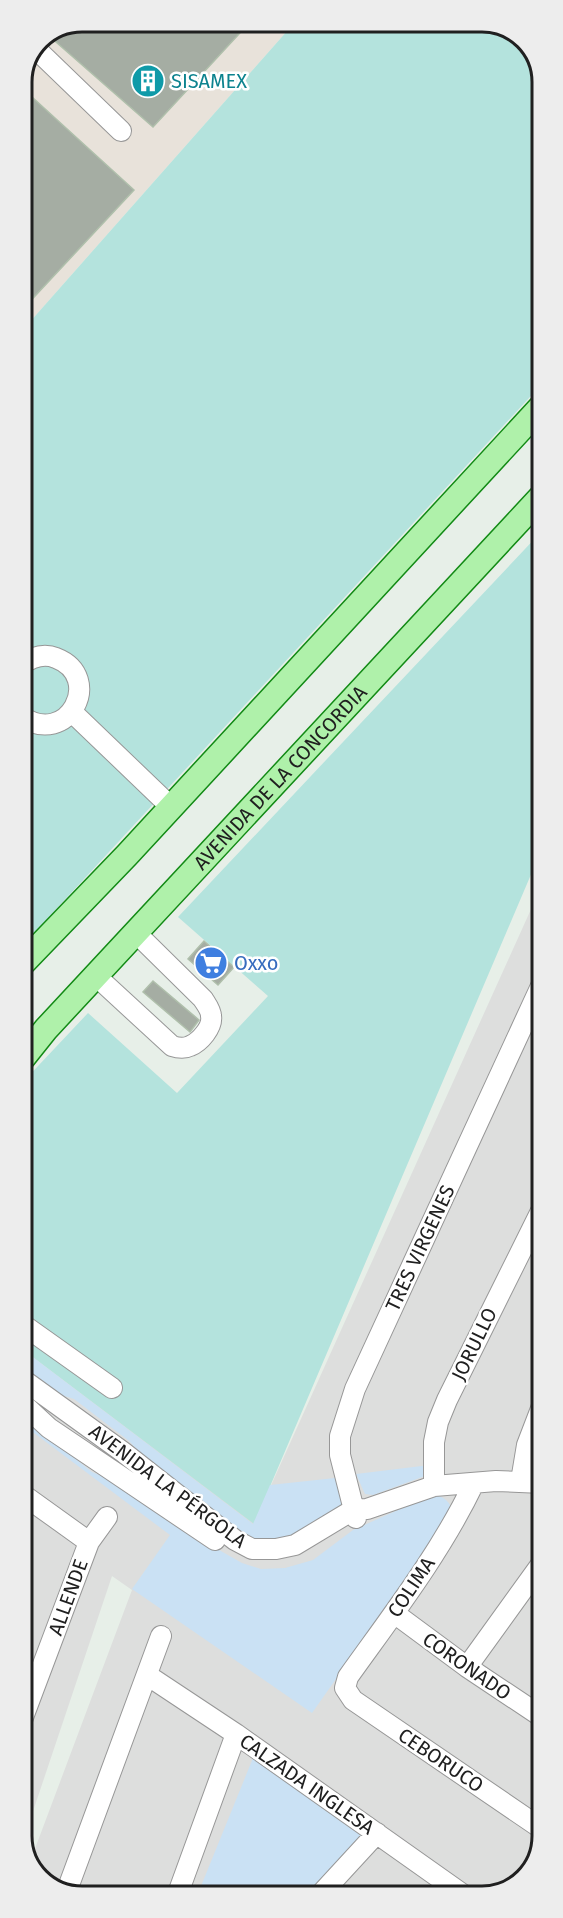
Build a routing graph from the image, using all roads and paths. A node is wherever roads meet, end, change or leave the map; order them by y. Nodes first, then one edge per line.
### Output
1 (41, 53) edge
2 (121, 131) dead end
3 (532, 417) edge
4 (532, 507) edge
5 (32, 658) edge
6 (72, 712) junction
7 (32, 722) edge
8 (171, 807) junction
9 (136, 933) junction
10 (32, 953) edge
11 (96, 976) junction
12 (532, 1006) edge
13 (46, 1029) junction
14 (32, 1033) edge
15 (32, 1046) edge
16 (532, 1229) edge
17 (32, 1331) edge
18 (32, 1386) edge
19 (112, 1388) dead end
20 (46, 1396) junction
21 (32, 1405) edge
22 (32, 1412) edge
23 (532, 1432) edge
24 (135, 1475) junction
25 (521, 1481) junction
26 (532, 1482) edge
27 (474, 1483) junction
28 (434, 1486) junction
29 (32, 1501) edge
30 (359, 1512) junction
31 (107, 1518) dead end
32 (89, 1542) junction
33 (532, 1577) edge
34 (394, 1613) junction
35 (161, 1636) dead end
36 (467, 1667) junction
37 (147, 1675) junction
38 (345, 1688) joint
39 (32, 1693) edge
40 (532, 1711) edge
41 (236, 1734) junction
42 (532, 1822) edge
43 (377, 1833) junction
44 (69, 1885) edge
45 (181, 1886) edge
46 (328, 1886) edge
47 (451, 1886) edge

1 - 2 street
3 - 8 main road
4 - 9 main road, AVENIDA DE LA CONCORDIA
5 - 6 street
6 - 7 street
6 - 8 street
8 - 10 main road
9 - 11 main road, AVENIDA DE LA CONCORDIA
9 - 11 street
11 - 13 main road, AVENIDA DE LA CONCORDIA
12 - 30 street, TRES VIRGENES
13 - 14 main road
13 - 15 main road, AVENIDA DE LA CONCORDIA
16 - 28 street, JORULLO
17 - 19 street
18 - 20 street, AVENIDA LA PÉRGOLA
20 - 21 street
20 - 24 street, AVENIDA LA PÉRGOLA
22 - 24 street, AVENIDA LA PÉRGOLA
23 - 25 street
24 - 30 street, AVENIDA LA PÉRGOLA
25 - 26 street
25 - 27 street
27 - 28 street
27 - 34 street, COLIMA
28 - 30 street
29 - 32 street
31 - 32 street, ALLENDE
32 - 39 street, ALLENDE
33 - 36 street
34 - 36 street, CORONADO
34 - 38 street, COLIMA
35 - 37 street
36 - 40 street, CORONADO
37 - 41 street, CALZADA INGLESA
37 - 44 street
38 - 42 street, CEBORUCO
41 - 43 street, CALZADA INGLESA
41 - 45 street
43 - 46 street
43 - 47 street, CALZADA INGLESA

